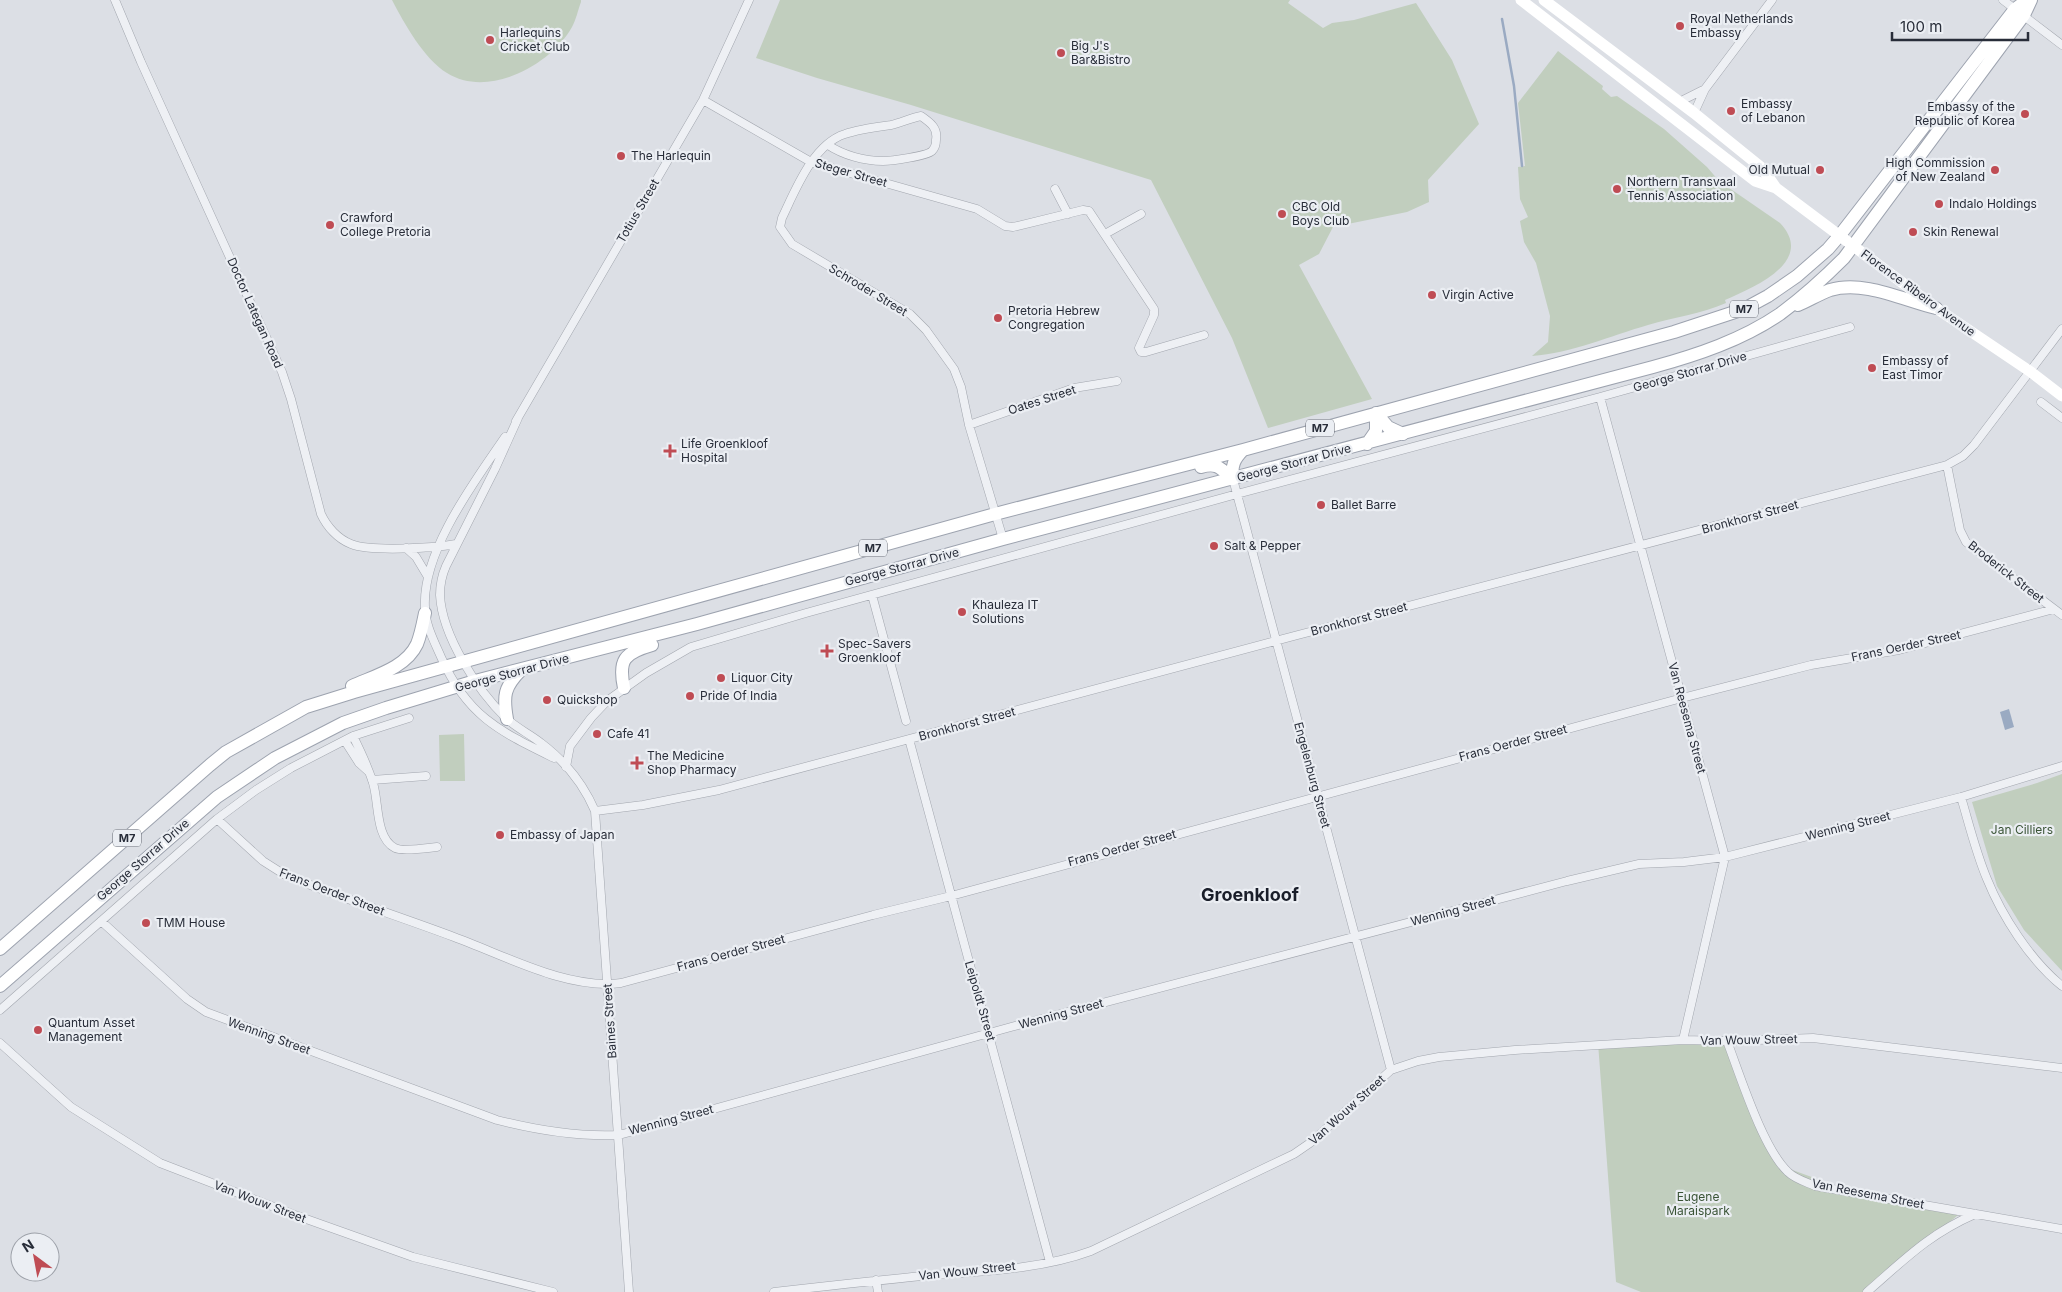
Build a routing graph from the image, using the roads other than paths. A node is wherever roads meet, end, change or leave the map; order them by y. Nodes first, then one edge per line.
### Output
1 (115, 0) edge
2 (749, 0) edge
3 (1521, 0) edge
4 (1544, 0) edge
5 (1772, 0) edge
6 (2003, 0) edge
7 (2027, 0) edge
8 (2031, 0) edge
9 (2020, 12) junction
10 (1586, 32) junction
11 (2062, 45) edge
12 (1604, 66) junction
13 (1705, 89) junction
14 (703, 100) junction
15 (1679, 102) junction
16 (1694, 113) junction
17 (828, 145) junction
18 (811, 162) junction
19 (1776, 188) junction
20 (1055, 189) dead end
21 (1068, 214) junction
22 (1141, 214) dead end
23 (1105, 234) junction
24 (1840, 235) junction
25 (1854, 246) junction
26 (1936, 308) junction
27 (1780, 314) junction
28 (1850, 327) dead end
29 (2062, 329) edge
30 (1204, 335) dead end
31 (2030, 372) junction
32 (1117, 381) dead end
33 (2062, 396) edge
34 (1600, 397) junction
35 (2041, 402) dead end
36 (1376, 413) junction
37 (518, 418) junction
38 (2062, 418) edge
39 (969, 425) junction
40 (1402, 434) junction
41 (1367, 444) junction
42 (1243, 450) junction
43 (1947, 465) junction
44 (1233, 479) junction
45 (1126, 480) junction
46 (1236, 494) junction
47 (995, 514) junction
48 (1003, 539) junction
49 (456, 544) junction
50 (1640, 546) junction
51 (438, 547) junction
52 (406, 548) junction
53 (446, 566) junction
54 (428, 578) junction
55 (872, 595) junction
56 (2054, 609) junction
57 (425, 613) junction
58 (2062, 615) edge
59 (697, 624) junction
60 (1276, 642) junction
61 (463, 661) junction
62 (445, 666) junction
63 (521, 670) junction
64 (475, 681) junction
65 (455, 687) junction
66 (624, 688) junction
67 (1682, 698) junction
68 (306, 707) junction
69 (409, 718) dead end
70 (507, 719) junction
71 (906, 721) dead end
72 (354, 736) junction
73 (909, 739) junction
74 (345, 741) junction
75 (563, 764) junction
76 (2062, 766) edge
77 (370, 776) junction
78 (426, 776) dead end
79 (1318, 796) junction
80 (1961, 797) junction
81 (595, 811) junction
82 (217, 820) junction
83 (438, 847) dead end
84 (1725, 857) junction
85 (951, 896) junction
86 (101, 921) junction
87 (1355, 938) junction
88 (0, 949) edge
89 (2, 982) edge
90 (608, 985) junction
91 (2062, 986) edge
92 (0, 1010) edge
93 (989, 1033) junction
94 (1683, 1040) junction
95 (1726, 1041) junction
96 (0, 1043) edge
97 (2062, 1068) edge
98 (1392, 1070) junction
99 (618, 1135) junction
100 (1975, 1214) junction
101 (2062, 1229) edge
102 (1050, 1262) junction
103 (876, 1280) junction
104 (553, 1292) edge
105 (630, 1292) edge
106 (774, 1292) edge
107 (878, 1292) edge
108 (1867, 1292) edge

1 - 52 street, Doctor Lategan Road
2 - 14 street, Totius Street
3 - 12 main road, Florence Ribeiro Avenue
4 - 10 main road, Florence Ribeiro Avenue
5 - 13 street
6 - 9 street
7 - 9 main road, M7
8 - 9 main road, M7
9 - 11 street
9 - 24 main road, M7
9 - 25 main road, M7
10 - 12 main road
10 - 15 main road, Florence Ribeiro Avenue
12 - 19 main road, Florence Ribeiro Avenue
13 - 15 street
13 - 16 street
14 - 18 street, Steger Street
14 - 37 street, Totius Street
15 - 16 main road, Florence Ribeiro Avenue
16 - 19 main road, Florence Ribeiro Avenue
17 - 17 street, Schroder Street
17 - 18 street, Schroder Street
18 - 21 street, Steger Street
18 - 39 street, Schroder Street
19 - 24 main road, Florence Ribeiro Avenue
20 - 21 street
21 - 23 street, Steger Street
22 - 23 street
23 - 30 street
24 - 25 main road, Florence Ribeiro Avenue
24 - 36 main road, George Storrar Drive / M7
25 - 26 main road, Florence Ribeiro Avenue
25 - 27 main road, George Storrar Drive / M7
26 - 27 main road
26 - 31 main road, Florence Ribeiro Avenue
27 - 40 main road, George Storrar Drive / M7
28 - 34 street, George Storrar Drive
29 - 31 street, Bronkhorst Street
31 - 33 main road, Florence Ribeiro Avenue
31 - 43 street, Bronkhorst Street
32 - 39 street, Oates Street
34 - 46 street, George Storrar Drive
34 - 50 street, Van Reesema Street
35 - 38 street
36 - 40 main road
36 - 41 main road
36 - 42 main road, George Storrar Drive / M7
37 - 49 street, Totius Street
37 - 51 street, Totius Street
39 - 47 street, Schroder Street
40 - 41 main road, George Storrar Drive / M7
41 - 44 main road, George Storrar Drive / M7
42 - 44 main road
42 - 45 main road, George Storrar Drive / M7
43 - 50 street, Bronkhorst Street
43 - 56 street, Broderick Street
44 - 45 main road
44 - 46 street, Engelenburg Street
44 - 48 main road, George Storrar Drive / M7
45 - 47 main road, George Storrar Drive / M7
46 - 55 street, George Storrar Drive
46 - 60 street, Engelenburg Street
47 - 48 street, Schroder Street
47 - 61 main road, George Storrar Drive / M7
48 - 59 main road, George Storrar Drive / M7
49 - 51 street, Doctor Lategan Road
49 - 53 street, Totius Street
50 - 60 street, Bronkhorst Street
50 - 67 street, Van Reesema Street
51 - 52 street, Doctor Lategan Road
51 - 53 street
51 - 54 street, Totius Street
52 - 54 street
53 - 61 street, Totius Street
54 - 57 street, Totius Street
55 - 66 street, George Storrar Drive
55 - 71 street
56 - 58 street, Broderick Street
56 - 67 street, Frans Oerder Street
57 - 62 street, Totius Street
57 - 68 main road
59 - 63 main road, George Storrar Drive / M7
59 - 66 main road
60 - 73 street, Bronkhorst Street
60 - 79 street, Engelenburg Street
61 - 62 main road, George Storrar Drive / M7
61 - 64 street, Totius Street
62 - 65 street, Totius Street
62 - 68 main road, George Storrar Drive / M7
63 - 64 main road, George Storrar Drive / M7
63 - 70 main road
64 - 65 main road, George Storrar Drive / M7
64 - 70 street, Baines Street
65 - 75 street, Baines Street
65 - 89 main road, George Storrar Drive / M7
66 - 75 street, George Storrar Drive
67 - 79 street, Frans Oerder Street
67 - 84 street, Van Reesema Street
68 - 88 main road, George Storrar Drive / M7
69 - 72 street, George Storrar Drive
70 - 75 street, Baines Street
72 - 74 street, George Storrar Drive
72 - 77 street
73 - 81 street, Bronkhorst Street
73 - 85 street, Leipoldt Street
74 - 77 street
74 - 82 street, George Storrar Drive
75 - 81 street, Baines Street
76 - 80 street, Wenning Street
77 - 78 street
77 - 83 street
79 - 85 street, Frans Oerder Street
79 - 87 street, Engelenburg Street
80 - 84 street, Wenning Street
80 - 91 street
81 - 90 street, Baines Street
82 - 86 street, George Storrar Drive
82 - 90 street, Frans Oerder Street
84 - 87 street, Wenning Street
84 - 94 street, Van Reesema Street
85 - 90 street, Frans Oerder Street
85 - 93 street, Leipoldt Street
86 - 92 street, George Storrar Drive
86 - 99 street, Wenning Street
87 - 93 street, Wenning Street
87 - 98 street, Engelenburg Street
90 - 99 street, Baines Street
93 - 99 street, Wenning Street
93 - 102 street, Leipoldt Street
94 - 95 street, Van Wouw Street
94 - 98 street, Van Wouw Street
95 - 97 street, Van Wouw Street
95 - 100 street, Van Reesema Street
96 - 104 street, Van Wouw Street
98 - 102 street, Van Wouw Street
99 - 105 street, Baines Street
100 - 101 street, Van Reesema Street
100 - 108 street
102 - 103 street, Van Wouw Street
103 - 106 street, Van Wouw Street
103 - 107 street

